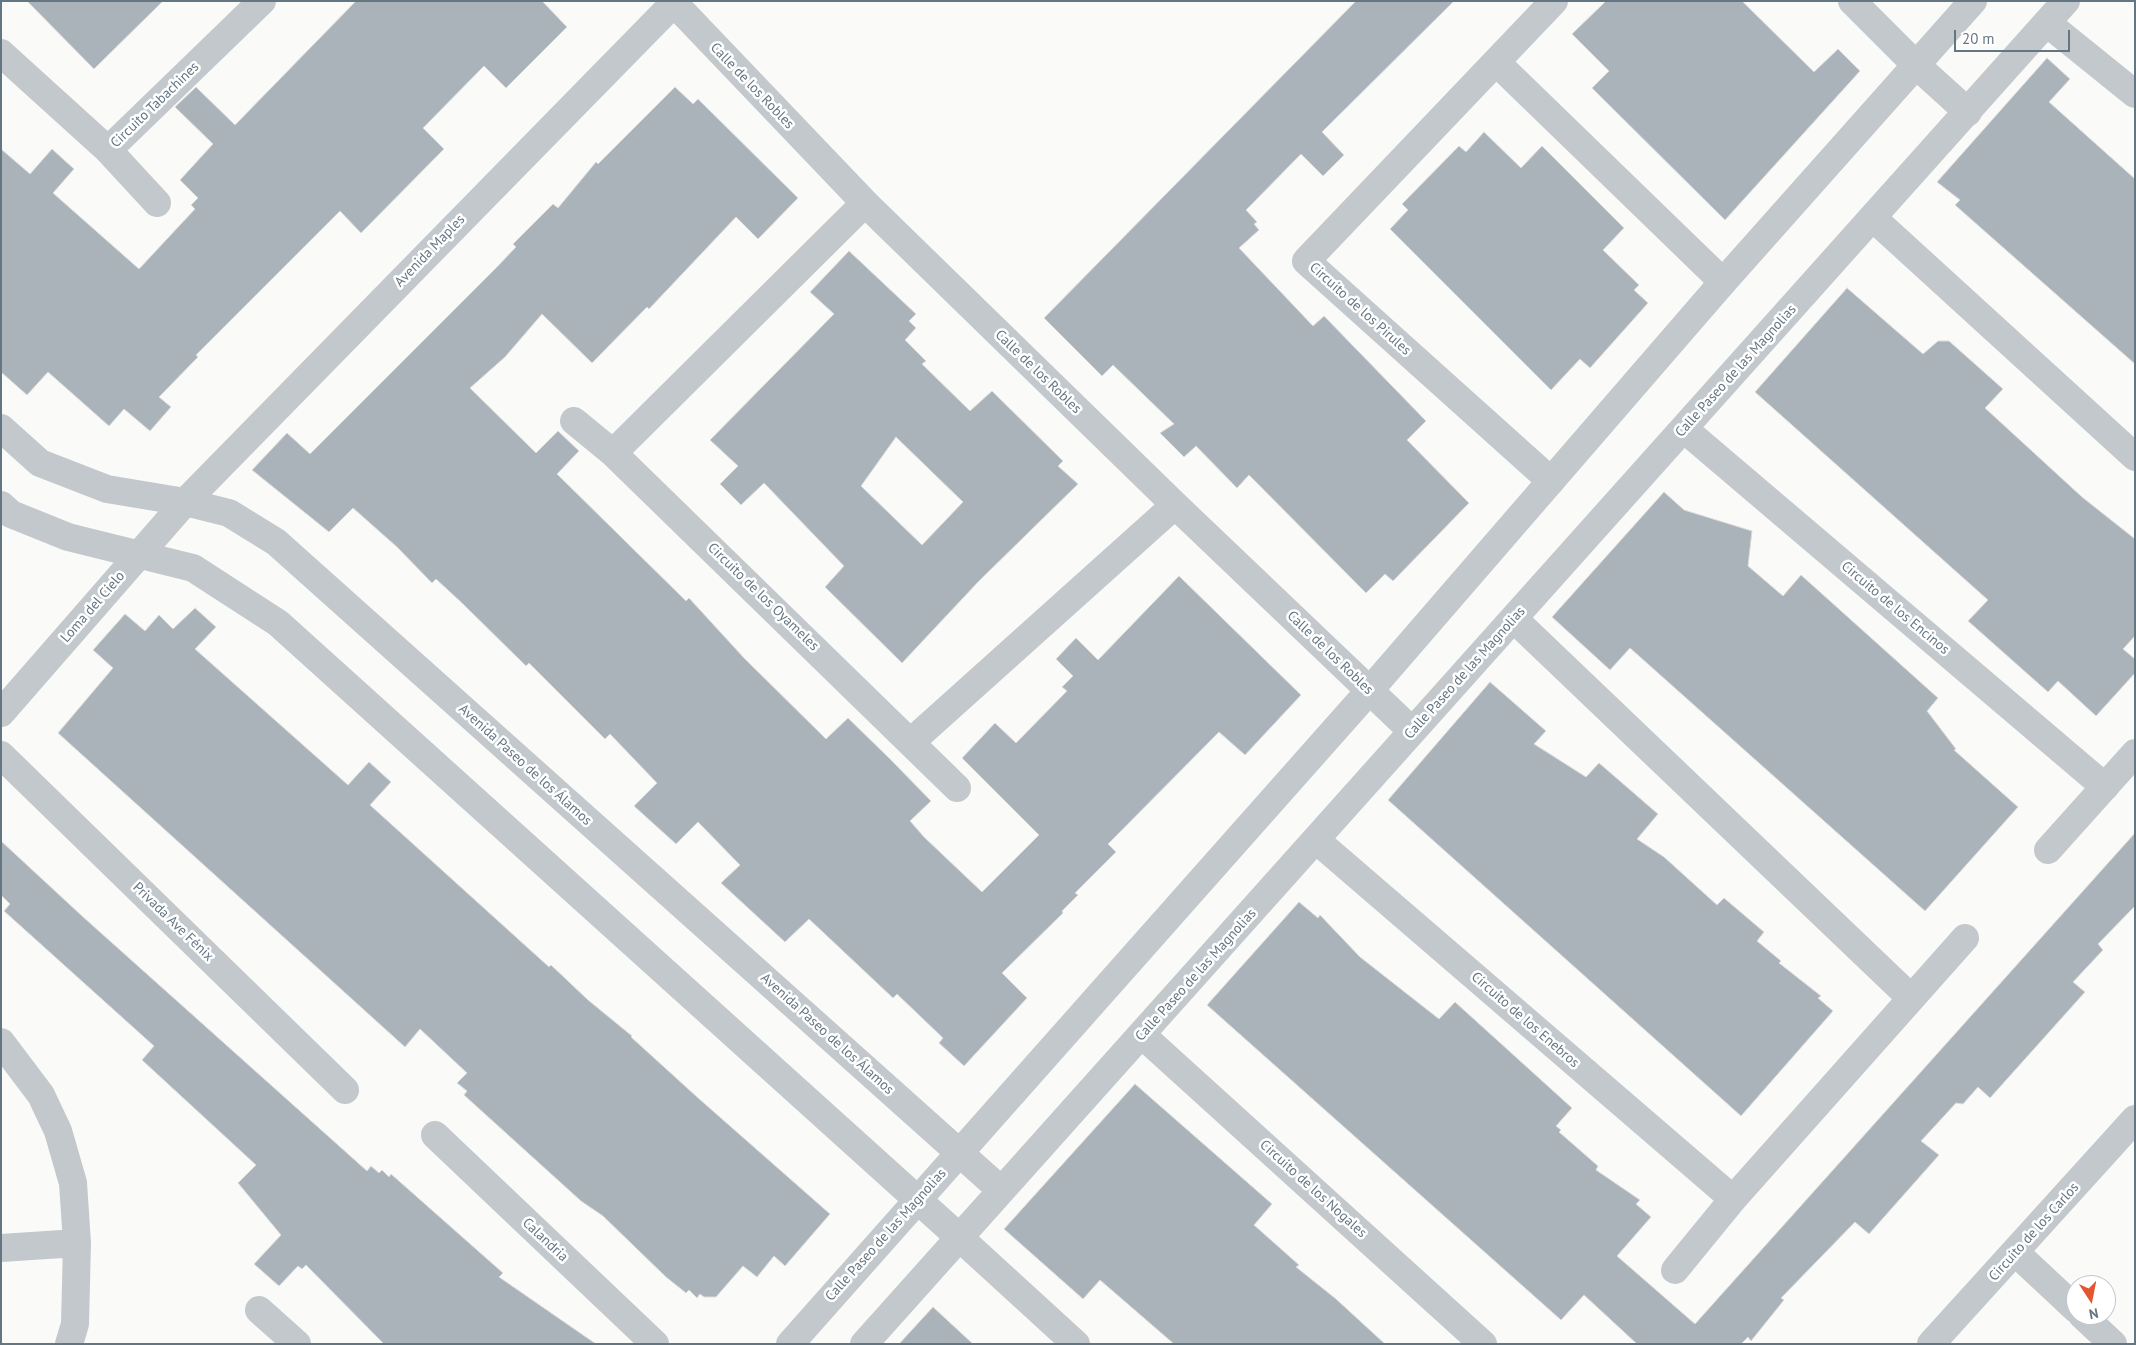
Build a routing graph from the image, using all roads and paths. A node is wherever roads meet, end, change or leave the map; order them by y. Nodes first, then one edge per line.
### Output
1 (262, 1) edge
2 (1554, 1) edge
3 (1852, 1) edge
4 (1973, 1) edge
5 (2066, 1) edge
6 (675, 2) edge
7 (2046, 23) junction
8 (1, 53) edge
9 (1497, 63) junction
10 (1916, 65) junction
11 (2135, 94) edge
12 (1968, 112) junction
13 (108, 150) junction
14 (157, 203) dead end
15 (865, 203) junction
16 (1873, 218) junction
17 (1723, 282) junction
18 (574, 421) dead end
19 (1, 428) edge
20 (1684, 429) junction
21 (613, 453) junction
22 (2135, 457) edge
23 (1551, 480) junction
24 (185, 502) junction
25 (1, 505) edge
26 (1175, 506) junction
27 (138, 556) junction
28 (1514, 619) junction
29 (1370, 690) junction
30 (1, 713) edge
31 (1412, 731) junction
32 (912, 741) junction
33 (2135, 753) edge
34 (1, 754) edge
35 (2105, 786) junction
36 (957, 788) dead end
37 (1316, 840) junction
38 (2048, 850) dead end
39 (1965, 938) dead end
40 (1911, 998) junction
41 (1142, 1035) junction
42 (1, 1042) edge
43 (346, 1090) dead end
44 (2135, 1119) edge
45 (435, 1136) dead end
46 (960, 1153) junction
47 (1001, 1190) junction
48 (1733, 1199) junction
49 (917, 1201) junction
50 (960, 1238) junction
51 (78, 1243) junction
52 (1, 1248) edge
53 (2016, 1253) junction
54 (1674, 1270) dead end
55 (2066, 1300) edge
56 (259, 1310) dead end
57 (2093, 1325) edge
58 (69, 1344) edge
59 (297, 1344) edge
60 (656, 1344) edge
61 (790, 1344) edge
62 (864, 1344) edge
63 (1076, 1344) edge
64 (1483, 1344) edge
65 (1931, 1344) edge
66 (2113, 1344) edge

1 - 13 street, Circuito Tabachines
2 - 9 street, Circuito de los Pirules
3 - 10 street
4 - 10 street, Calle Paseo de las Magnolias
5 - 7 street, Calle Paseo de las Magnolias
6 - 15 street, Calle de los Robles
6 - 24 street, Avenida Maples
7 - 11 street
7 - 12 street, Calle Paseo de las Magnolias
8 - 13 street, Circuito Tabachines
9 - 17 street
9 - 23 street, Circuito de los Pirules
10 - 12 street
10 - 17 street, Calle Paseo de las Magnolias
12 - 16 street, Calle Paseo de las Magnolias
13 - 14 street
15 - 21 street
15 - 26 street, Calle de los Robles
16 - 20 street, Calle Paseo de las Magnolias
16 - 22 street
17 - 23 street, Calle Paseo de las Magnolias
18 - 21 street, Circuito de los Oyameles
19 - 24 street, Avenida Paseo de los Álamos
20 - 28 street, Calle Paseo de las Magnolias
20 - 35 street, Circuito de los Encinos
21 - 32 street, Circuito de los Oyameles
23 - 29 street, Calle Paseo de las Magnolias
24 - 27 street, Loma del Cielo
24 - 46 street, Avenida Paseo de los Álamos
25 - 27 street
26 - 29 street, Calle de los Robles
26 - 32 street
27 - 30 street, Loma del Cielo
27 - 49 street
28 - 31 street, Calle Paseo de las Magnolias
28 - 40 street
29 - 31 street, Calle de los Robles
29 - 46 street, Calle Paseo de las Magnolias
31 - 37 street, Calle Paseo de las Magnolias
32 - 36 street, Circuito de los Oyameles
33 - 35 street
34 - 43 street, Privada Ave Fénix
35 - 38 street
37 - 41 street, Calle Paseo de las Magnolias
37 - 48 street, Circuito de los Enebros
39 - 40 street
40 - 48 street
41 - 47 street, Calle Paseo de las Magnolias
41 - 64 street, Circuito de los Nogales
42 - 51 street
44 - 53 street, Circuito de los Carlos
45 - 60 street, Calandria
46 - 47 street, Avenida Paseo de los Álamos
46 - 49 street, Calle Paseo de las Magnolias
47 - 50 street, Calle Paseo de las Magnolias
48 - 54 street
49 - 50 street
49 - 61 street, Calle Paseo de las Magnolias
50 - 62 street, Calle Paseo de las Magnolias
50 - 63 street
51 - 52 street
51 - 58 street
53 - 55 street
53 - 65 street, Circuito de los Carlos
56 - 59 street
57 - 66 street

